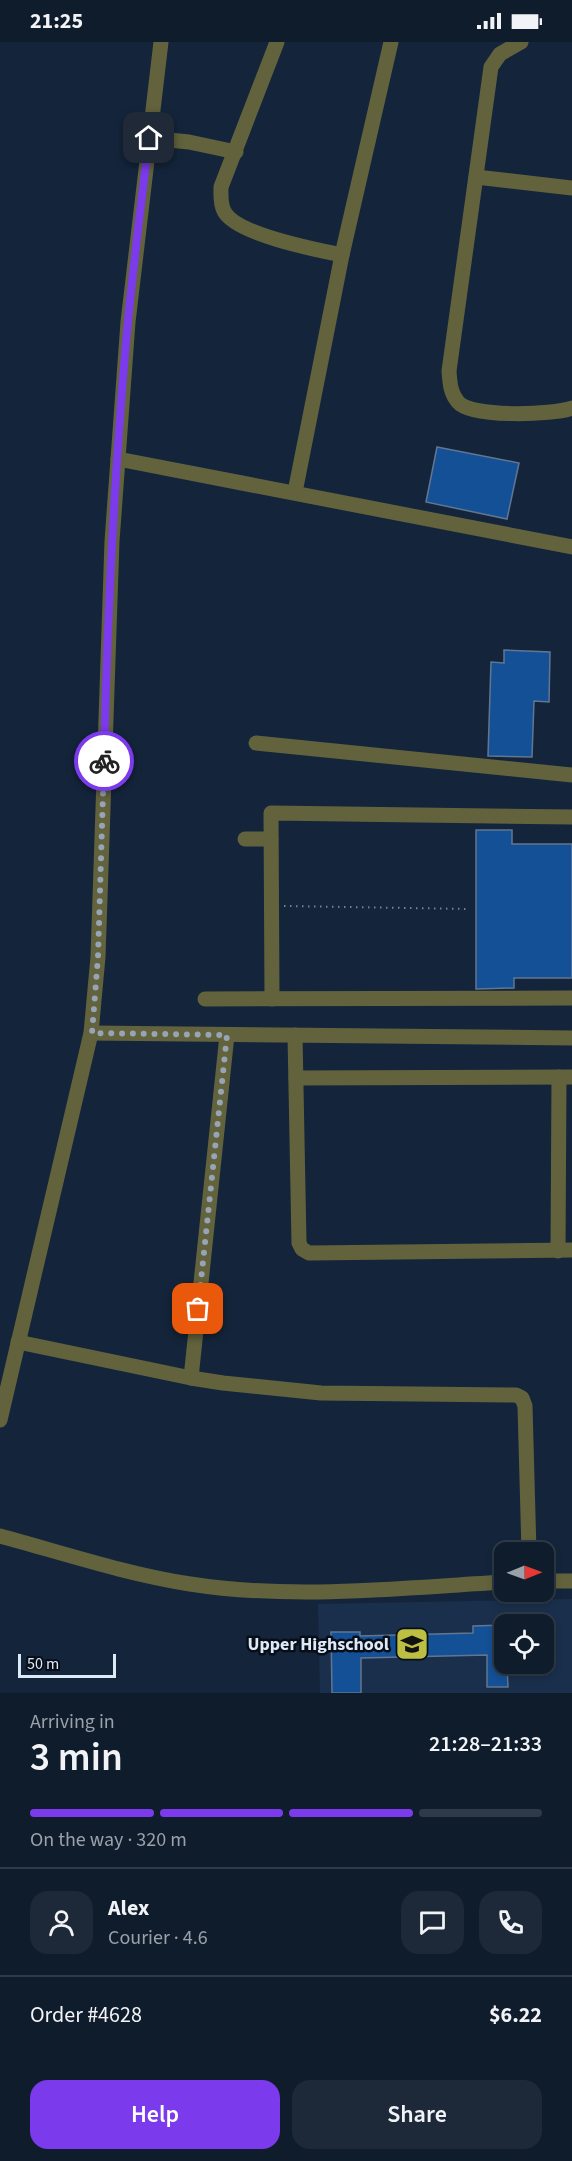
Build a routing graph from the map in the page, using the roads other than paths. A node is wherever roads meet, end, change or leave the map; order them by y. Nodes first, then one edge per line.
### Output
1 (161, 42) edge
2 (277, 42) edge
3 (391, 42) edge
4 (494, 42) edge
5 (521, 42) edge
6 (491, 66) junction
7 (149, 138) junction
8 (236, 152) junction
9 (476, 177) junction
10 (572, 188) edge
11 (342, 255) junction
12 (572, 408) edge
13 (117, 459) junction
14 (295, 492) junction
15 (572, 548) edge
16 (256, 743) dead end
17 (572, 775) edge
18 (572, 817) edge
19 (245, 839) dead end
20 (271, 839) junction
21 (572, 998) edge
22 (205, 999) dead end
23 (272, 999) junction
24 (92, 1033) junction
25 (227, 1035) junction
26 (295, 1035) junction
27 (572, 1038) edge
28 (566, 1077) edge
29 (296, 1078) junction
30 (565, 1250) edge
31 (18, 1342) junction
32 (190, 1378) junction
33 (0, 1420) edge
34 (0, 1536) edge
35 (529, 1542) edge
36 (554, 1581) edge
37 (572, 1581) edge
38 (494, 1583) edge

1 - 7 street
2 - 8 street
3 - 11 street
4 - 6 street
5 - 6 street
6 - 9 street
7 - 8 street
7 - 13 street
8 - 11 street
9 - 10 street
9 - 12 street
11 - 14 street
13 - 14 street
13 - 24 street
14 - 15 street
16 - 17 street
18 - 20 street
19 - 20 street
20 - 23 street
21 - 23 street
22 - 23 street
24 - 25 street
24 - 31 street
25 - 26 street
25 - 32 street
26 - 27 street
26 - 29 street
28 - 29 street
28 - 30 street
29 - 30 street
31 - 32 street
31 - 33 street
32 - 35 street
34 - 38 street
36 - 37 street

